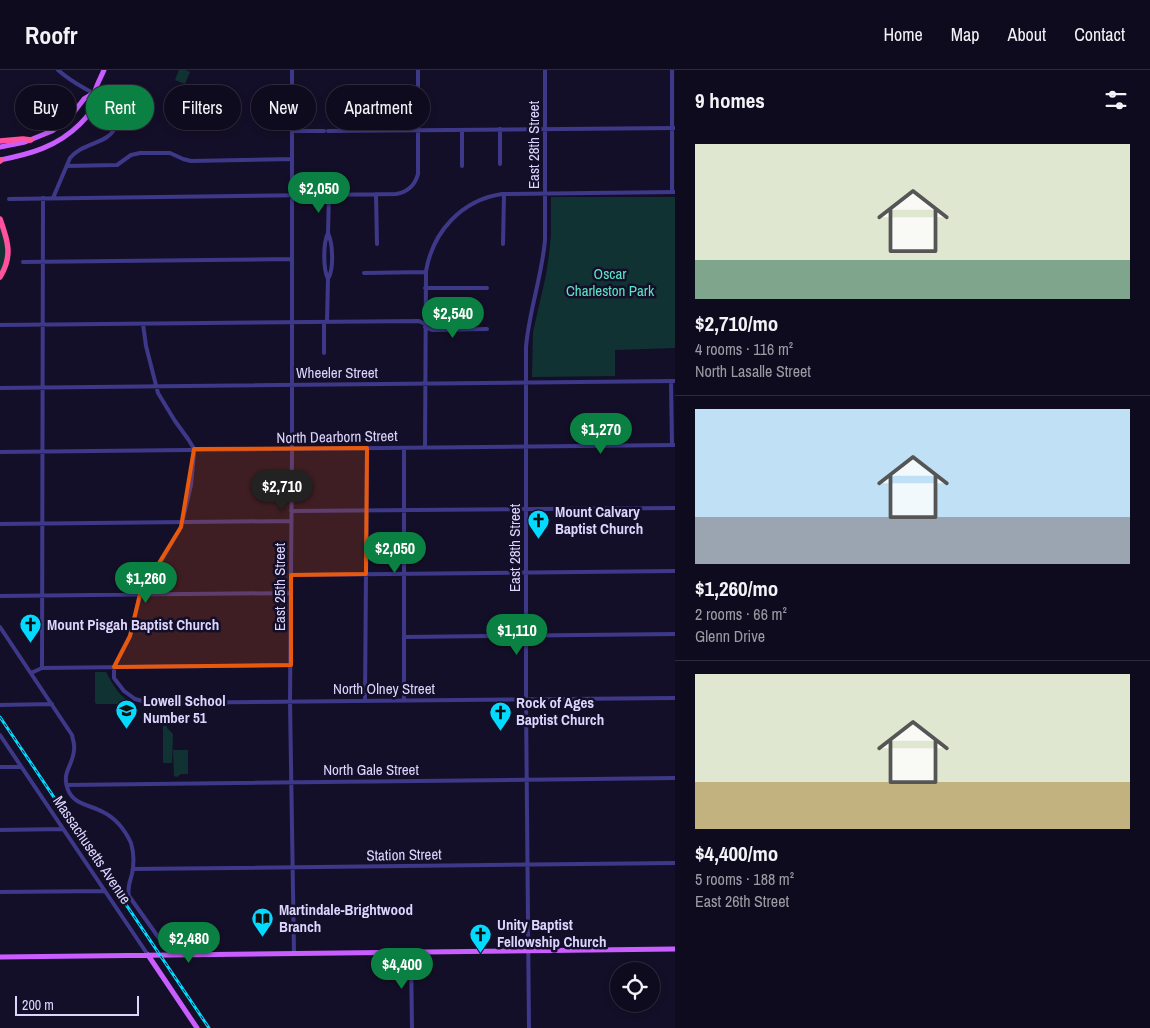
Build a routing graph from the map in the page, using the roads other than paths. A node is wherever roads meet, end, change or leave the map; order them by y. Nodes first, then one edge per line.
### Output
1 (58, 70) edge
2 (104, 70) edge
3 (292, 70) edge
4 (418, 70) edge
5 (545, 70) edge
6 (672, 70) edge
7 (97, 85) edge
8 (418, 85) edge
9 (86, 89) edge
10 (86, 98) edge
11 (86, 117) edge
12 (673, 128) edge
13 (500, 129) junction
14 (545, 129) junction
15 (114, 130) edge
16 (418, 130) joint
17 (430, 130) edge
18 (462, 130) junction
19 (292, 132) junction
20 (31, 140) junction
21 (0, 141) edge
22 (0, 147) edge
23 (292, 159) junction
24 (0, 160) edge
25 (500, 164) dead end
26 (67, 166) junction
27 (462, 166) dead end
28 (673, 192) edge
29 (545, 193) junction
30 (292, 194) junction
31 (329, 194) junction
32 (376, 194) junction
33 (504, 194) junction
34 (9, 198) dead end
35 (43, 198) junction
36 (53, 198) junction
37 (0, 219) edge
38 (328, 233) junction
39 (376, 244) dead end
40 (504, 244) dead end
41 (292, 258) junction
42 (23, 262) dead end
43 (42, 262) junction
44 (426, 272) junction
45 (364, 273) dead end
46 (0, 277) edge
47 (328, 279) junction
48 (425, 288) junction
49 (487, 288) dead end
50 (292, 322) junction
51 (326, 322) junction
52 (42, 324) junction
53 (143, 324) junction
54 (0, 325) edge
55 (425, 326) junction
56 (487, 329) dead end
57 (324, 353) dead end
58 (673, 381) edge
59 (425, 383) junction
60 (526, 383) junction
61 (292, 384) junction
62 (156, 386) junction
63 (0, 388) edge
64 (42, 388) junction
65 (673, 445) edge
66 (526, 446) junction
67 (367, 448) junction
68 (404, 448) junction
69 (425, 448) junction
70 (292, 449) junction
71 (194, 450) junction
72 (42, 451) junction
73 (0, 452) edge
74 (675, 508) edge
75 (526, 509) junction
76 (366, 511) junction
77 (405, 511) junction
78 (291, 512) junction
79 (291, 521) junction
80 (183, 522) junction
81 (42, 523) junction
82 (0, 524) edge
83 (675, 571) edge
84 (526, 572) junction
85 (366, 574) junction
86 (404, 574) junction
87 (291, 575) junction
88 (291, 593) junction
89 (140, 595) junction
90 (0, 596) edge
91 (42, 596) junction
92 (0, 627) edge
93 (675, 634) edge
94 (526, 636) junction
95 (404, 637) junction
96 (291, 665) junction
97 (114, 667) junction
98 (42, 668) junction
99 (31, 673) junction
100 (675, 698) edge
101 (526, 699) junction
102 (365, 700) junction
103 (404, 700) junction
104 (290, 701) junction
105 (52, 704) junction
106 (0, 705) edge
107 (0, 735) edge
108 (0, 767) edge
109 (21, 767) junction
110 (675, 778) edge
111 (527, 780) junction
112 (291, 782) junction
113 (67, 785) junction
114 (63, 829) junction
115 (0, 830) edge
116 (675, 863) edge
117 (528, 865) junction
118 (292, 867) junction
119 (133, 869) junction
120 (105, 891) junction
121 (0, 892) edge
122 (675, 949) edge
123 (529, 951) junction
124 (411, 952) junction
125 (294, 953) junction
126 (148, 955) junction
127 (171, 955) junction
128 (0, 957) edge
129 (196, 1028) edge
130 (412, 1028) edge
131 (529, 1028) edge

1 - 9 street
2 - 7 main road
3 - 19 street, East 25th Street
4 - 8 street
5 - 14 street, East 28th Street
6 - 12 street
10 - 20 main road
11 - 24 main road
12 - 14 street
12 - 28 street
13 - 14 street
13 - 18 street
13 - 25 street
14 - 29 street, East 28th Street
15 - 26 street
16 - 19 street
16 - 32 street
17 - 18 street
18 - 27 street
19 - 23 street, East 25th Street
20 - 21 highway
20 - 22 main road
23 - 26 street
23 - 30 street, East 25th Street
26 - 36 street
28 - 29 street
29 - 33 street
29 - 60 street, East 28th Street
30 - 31 street
30 - 36 street
30 - 41 street, East 25th Street
31 - 32 street
31 - 38 street
32 - 39 street
33 - 40 street
33 - 44 street
34 - 35 street
35 - 36 street
35 - 43 street
37 - 46 highway
38 - 47 street
38 - 47 street
41 - 43 street
41 - 50 street, East 25th Street
42 - 43 street
43 - 52 street
44 - 45 street
44 - 48 street
47 - 51 street
48 - 49 street
48 - 55 street
50 - 51 street
50 - 53 street
50 - 61 street, East 25th Street
51 - 55 street
51 - 57 street
52 - 53 street
52 - 54 street
52 - 64 street
53 - 62 street
55 - 56 street
55 - 59 street
58 - 60 street, Wheeler Street
58 - 65 street
59 - 60 street, Wheeler Street
59 - 61 street, Wheeler Street
59 - 69 street
60 - 66 street, East 28th Street
61 - 62 street, Wheeler Street
61 - 70 street, East 25th Street
62 - 64 street, Wheeler Street
62 - 71 street
63 - 64 street, Wheeler Street
64 - 72 street
65 - 66 street, North Dearborn Street
66 - 69 street, North Dearborn Street
66 - 75 street, East 28th Street
67 - 68 street, North Dearborn Street
67 - 70 street, North Dearborn Street
67 - 76 street
68 - 69 street, North Dearborn Street
68 - 77 street
70 - 71 street, North Dearborn Street
70 - 78 street, East 25th Street
71 - 72 street, North Dearborn Street
71 - 80 street
72 - 73 street, North Dearborn Street
72 - 81 street
74 - 75 street
75 - 77 street
75 - 84 street, East 28th Street
76 - 77 street
76 - 78 street
76 - 85 street
77 - 86 street
78 - 79 street, East 25th Street
79 - 80 street
79 - 87 street, East 25th Street
80 - 81 street
80 - 89 street
81 - 82 street
81 - 91 street
83 - 84 street
84 - 86 street
84 - 94 street, East 28th Street
85 - 86 street
85 - 87 street
85 - 102 street
86 - 95 street
87 - 88 street, East 25th Street
88 - 89 street
88 - 96 street, East 25th Street
89 - 91 street
89 - 97 street
90 - 91 street
91 - 98 street
92 - 99 street
93 - 94 street
94 - 95 street
94 - 101 street, East 28th Street
95 - 103 street
96 - 97 street
96 - 104 street, East 25th Street
97 - 98 street
97 - 104 street, North Olney Street
98 - 99 street
99 - 105 street
100 - 101 street, North Olney Street
101 - 103 street, North Olney Street
101 - 111 street, East 28th Street
102 - 103 street, North Olney Street
102 - 104 street, North Olney Street
104 - 112 street, East 25th Street
105 - 106 street
105 - 113 street
107 - 109 street, Massachusetts Avenue
108 - 109 street
109 - 114 street, Massachusetts Avenue
110 - 111 street, North Gale Street
111 - 112 street, North Gale Street
111 - 117 street, East 28th Street
112 - 113 street, North Gale Street
112 - 118 street, East 25th Street
113 - 119 street
114 - 115 street
114 - 120 street, Massachusetts Avenue
116 - 117 street, Station Street
117 - 118 street, Station Street
117 - 123 street, East 28th Street
118 - 119 street, Station Street
118 - 125 street, East 25th Street
119 - 127 street
120 - 121 street
120 - 126 street, Massachusetts Avenue
122 - 123 main road
123 - 124 main road
123 - 131 street, East 28th Street
124 - 125 main road
124 - 130 street
125 - 127 main road
126 - 127 main road
126 - 128 main road
126 - 129 main road, Massachusetts Avenue

